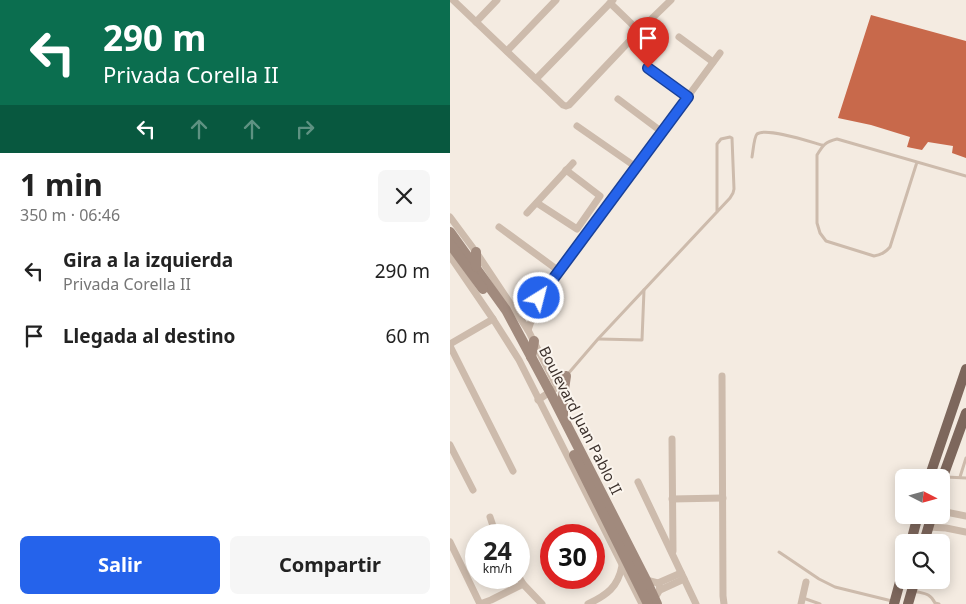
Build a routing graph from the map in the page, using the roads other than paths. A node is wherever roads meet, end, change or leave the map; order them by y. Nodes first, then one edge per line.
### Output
1 (453, 0) edge
2 (498, 0) edge
3 (556, 0) edge
4 (671, 0) edge
5 (612, 1) edge
6 (476, 22) junction
7 (639, 31) junction
8 (679, 37) dead end
9 (507, 51) junction
10 (720, 53) dead end
11 (713, 62) junction
12 (648, 68) dead end
13 (536, 79) junction
14 (688, 97) junction
15 (618, 99) dead end
16 (577, 126) dead end
17 (662, 132) junction
18 (822, 145) junction
19 (752, 157) dead end
20 (916, 162) junction
21 (573, 163) dead end
22 (636, 167) junction
23 (566, 170) junction
24 (966, 176) edge
25 (537, 202) junction
26 (592, 209) junction
27 (717, 212) junction
28 (528, 213) dead end
29 (600, 215) junction
30 (585, 217) junction
31 (450, 218) edge
32 (594, 224) junction
33 (499, 227) dead end
34 (450, 232) edge
35 (450, 244) edge
36 (476, 252) junction
37 (450, 256) edge
38 (476, 267) junction
39 (559, 271) junction
40 (644, 290) junction
41 (539, 298) junction
42 (512, 306) junction
43 (493, 318) junction
44 (528, 330) junction
45 (598, 339) junction
46 (534, 341) junction
47 (450, 345) edge
48 (531, 356) junction
49 (966, 369) edge
50 (566, 376) junction
51 (722, 376) dead end
52 (548, 394) junction
53 (966, 416) edge
54 (563, 418) junction
55 (672, 439) dead end
56 (450, 445) edge
57 (966, 458) edge
58 (573, 466) junction
59 (932, 469) edge
60 (946, 469) edge
61 (513, 471) dead end
62 (583, 473) junction
63 (960, 477) junction
64 (950, 478) edge
65 (966, 478) edge
66 (638, 482) dead end
67 (473, 490) dead end
68 (723, 498) junction
69 (672, 499) junction
70 (950, 513) edge
71 (966, 516) edge
72 (490, 517) dead end
73 (492, 524) edge
74 (928, 526) joint
75 (966, 532) edge
76 (926, 534) edge
77 (450, 542) edge
78 (779, 552) dead end
79 (672, 553) junction
80 (622, 565) junction
81 (683, 576) junction
82 (646, 580) junction
83 (806, 582) dead end
84 (513, 589) edge
85 (528, 589) edge
86 (898, 589) edge
87 (912, 591) joint
88 (655, 596) edge
89 (603, 601) edge
90 (801, 601) edge
91 (894, 603) edge
92 (480, 604) edge
93 (542, 604) edge
94 (588, 604) edge
95 (642, 604) edge
96 (696, 604) edge
97 (724, 604) edge
98 (820, 604) edge
99 (910, 604) edge
100 (936, 604) edge

1 - 6 street
2 - 6 street
3 - 9 street
4 - 7 street
5 - 7 street
5 - 13 street
6 - 9 street
7 - 13 street
8 - 11 street
9 - 13 street
10 - 11 street
11 - 14 street
12 - 14 street
14 - 17 street
15 - 17 street
16 - 22 street
17 - 22 street
18 - 19 lane
18 - 20 lane
18 - 20 lane
20 - 24 lane
21 - 23 street
22 - 29 street
23 - 25 street
23 - 26 street
25 - 28 street
25 - 30 street
26 - 29 street
26 - 30 street
27 - 27 lane
27 - 40 lane
29 - 32 street
30 - 32 street
31 - 36 street
32 - 39 street
33 - 39 street
34 - 38 main road, Boulevard Juan Pablo II
35 - 52 main road, Boulevard Juan Pablo II
36 - 38 main road
36 - 42 street
37 - 43 street, Boulevard Juan Pablo II
38 - 48 main road, Boulevard Juan Pablo II
39 - 41 street
40 - 45 lane
40 - 45 lane
41 - 42 street
41 - 44 street
42 - 44 street
43 - 47 street
43 - 52 street, Boulevard Juan Pablo II
44 - 46 street
45 - 50 lane
46 - 48 main road
46 - 52 street
47 - 61 street
48 - 52 main road, Boulevard Juan Pablo II
49 - 59 main road
50 - 52 lane
50 - 54 main road
51 - 68 street
52 - 54 main road, Boulevard Juan Pablo II
52 - 58 street, Boulevard Juan Pablo II
52 - 62 main road, Boulevard Juan Pablo II
53 - 60 main road
54 - 82 main road, Boulevard Juan Pablo II
55 - 69 street
56 - 67 street
57 - 63 lane
58 - 62 main road
58 - 80 street, Boulevard Juan Pablo II
62 - 88 main road, Boulevard Juan Pablo II
63 - 64 lane
63 - 65 lane
66 - 79 street
68 - 69 street
68 - 97 street
69 - 79 street
70 - 71 street
72 - 73 street
74 - 75 street
74 - 76 main road
77 - 92 street
78 - 91 lane
79 - 81 street
80 - 89 street
80 - 95 street, Boulevard Juan Pablo II
81 - 88 street
81 - 96 street
82 - 88 main road, Boulevard Juan Pablo II
82 - 88 street
83 - 90 street
84 - 92 street
85 - 93 street
86 - 91 main road
87 - 99 main road
87 - 100 lane
89 - 94 street
90 - 98 lane

